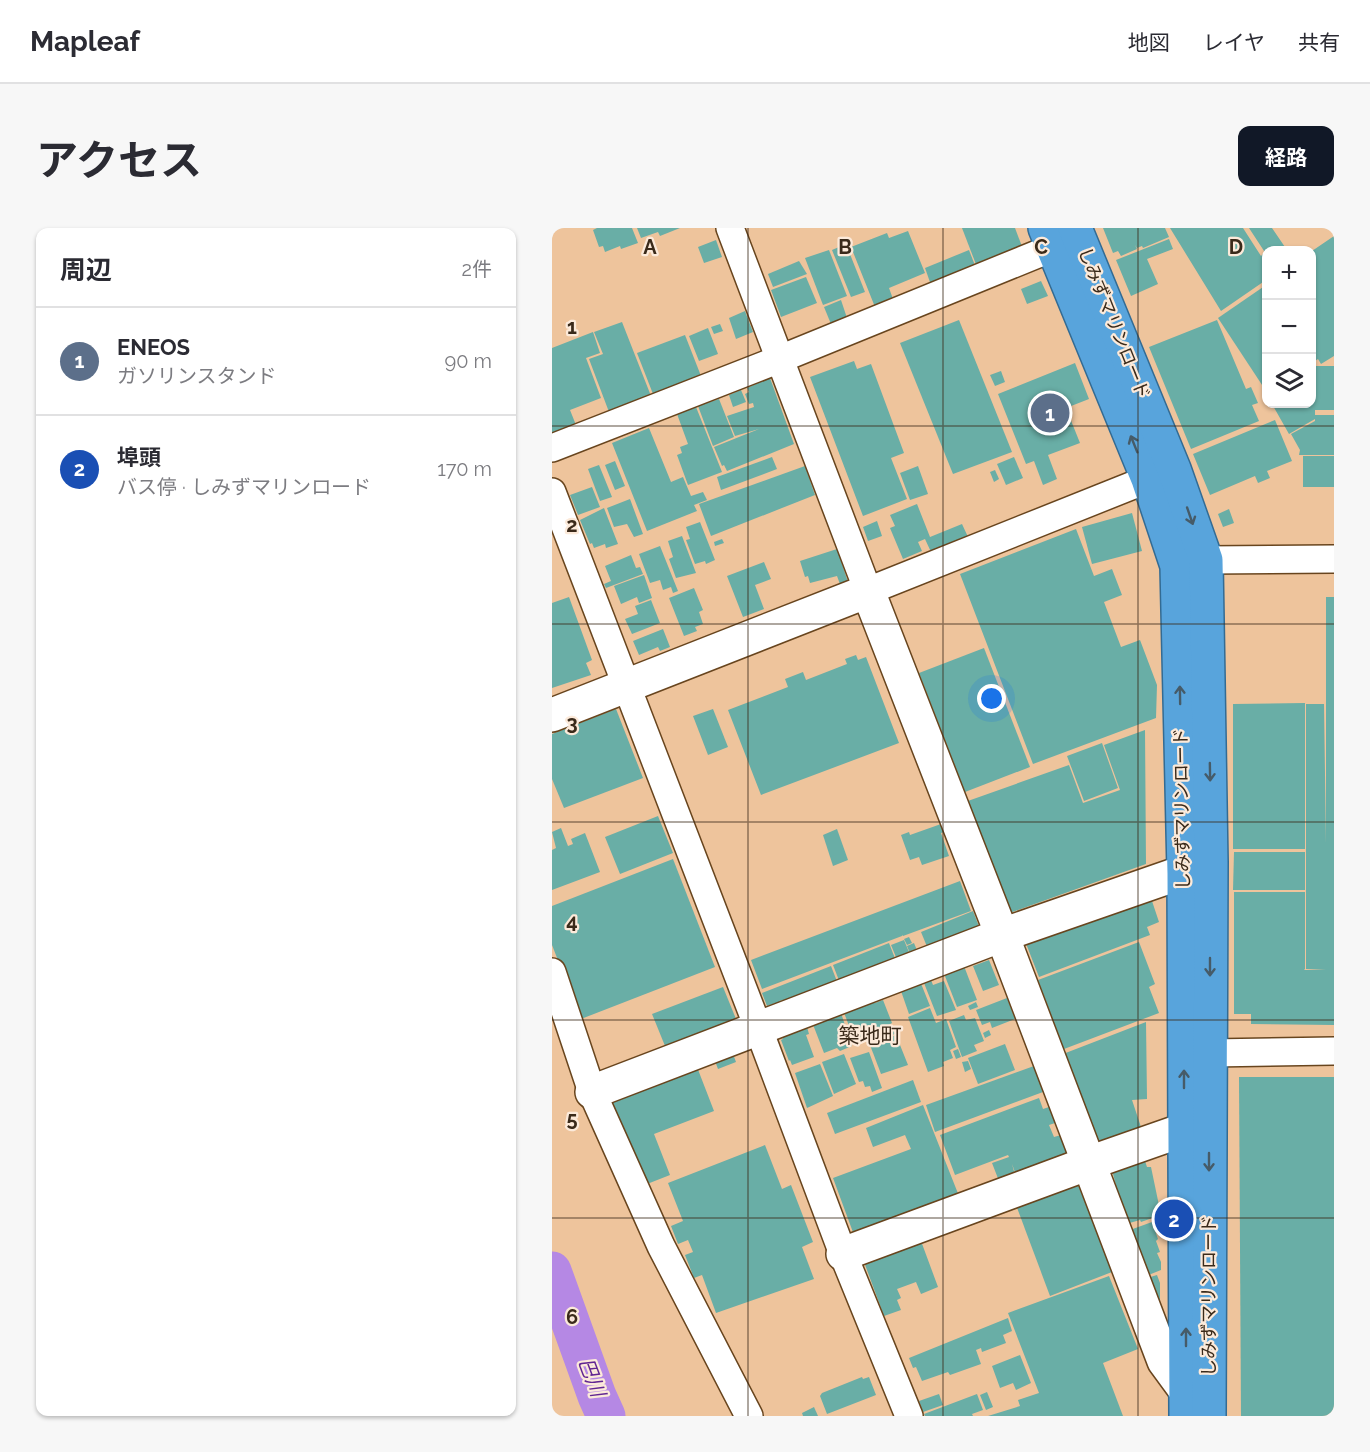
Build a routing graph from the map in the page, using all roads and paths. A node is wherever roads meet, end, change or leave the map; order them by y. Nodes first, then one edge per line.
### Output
1 (730, 228) edge
2 (1063, 235) edge
3 (780, 360) junction
4 (552, 448) edge
5 (1161, 474) junction
6 (552, 492) edge
7 (1334, 559) edge
8 (1206, 561) junction
9 (868, 591) junction
10 (627, 686) junction
11 (552, 715) edge
12 (1198, 867) junction
13 (1002, 935) junction
14 (552, 972) edge
15 (759, 1030) junction
16 (1334, 1051) edge
17 (1210, 1053) junction
18 (592, 1092) junction
19 (1197, 1125) junction
20 (1089, 1163) junction
21 (843, 1254) junction
22 (1198, 1403) edge
23 (749, 1416) edge
24 (909, 1416) edge

1 - 3 street
2 - 3 street
2 - 5 highway, しみずマリンロード
3 - 4 street
3 - 9 street
5 -> 8 highway, しみずマリンロード
5 - 9 street
12 -> 5 highway, しみずマリンロード
6 - 10 street
7 - 8 street
8 -> 12 highway, しみずマリンロード
9 - 10 street
9 - 13 street
10 - 11 street
10 - 15 street
12 - 13 street
12 -> 17 highway, しみずマリンロード
19 -> 12 highway, しみずマリンロード
13 - 15 street
13 - 20 street
14 - 18 street
15 - 18 street
15 - 21 street
16 - 17 street
17 - 19 highway, しみずマリンロード
18 - 23 street
19 - 20 street
19 - 22 highway, しみずマリンロード
20 - 21 street
20 - 22 street
21 - 24 street

